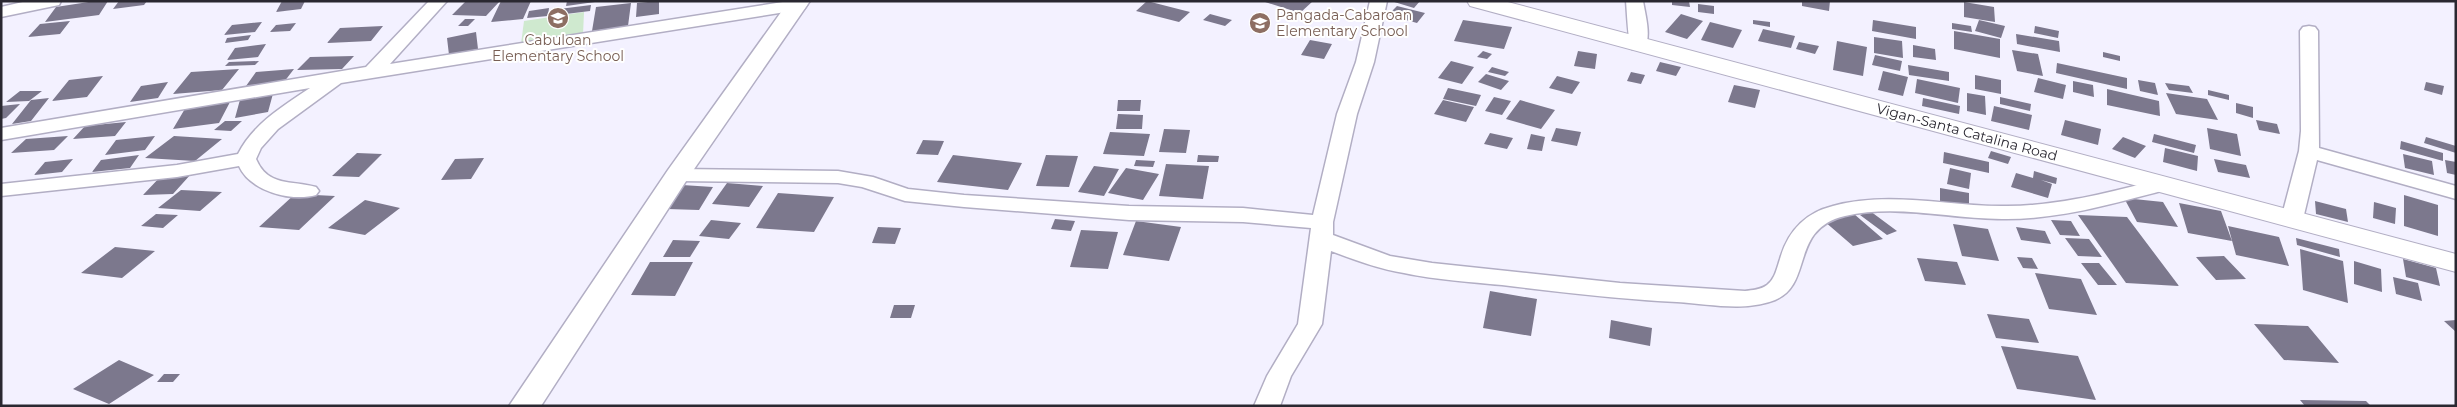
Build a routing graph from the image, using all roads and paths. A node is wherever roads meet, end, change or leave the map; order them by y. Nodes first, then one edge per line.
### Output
1 (53, 1) edge
2 (439, 1) edge
3 (1379, 1) edge
4 (1478, 1) edge
5 (1634, 1) edge
6 (799, 3) edge
7 (1, 12) edge
8 (2309, 31) dead end
9 (1638, 45) junction
10 (372, 72) junction
11 (339, 77) junction
12 (1, 134) edge
13 (2309, 151) junction
14 (246, 159) junction
15 (677, 175) junction
16 (2162, 185) junction
17 (1, 190) edge
18 (308, 191) dead end
19 (2456, 193) edge
20 (2292, 219) junction
21 (1322, 231) junction
22 (2456, 263) edge
23 (525, 406) edge
24 (1267, 406) edge

1 - 7 street
2 - 10 street
3 - 21 street
4 - 9 main road, Vigan-Santa Catalina Road
5 - 9 street
6 - 10 street
6 - 15 street
8 - 13 street
9 - 16 main road, Vigan-Santa Catalina Road
10 - 11 street
11 - 12 street
11 - 14 street
13 - 19 street
13 - 20 street
14 - 17 street
14 - 18 street
15 - 21 street
15 - 23 street
16 - 20 main road, Vigan-Santa Catalina Road
16 - 21 street
20 - 22 main road, Vigan-Santa Catalina Road
21 - 24 street

